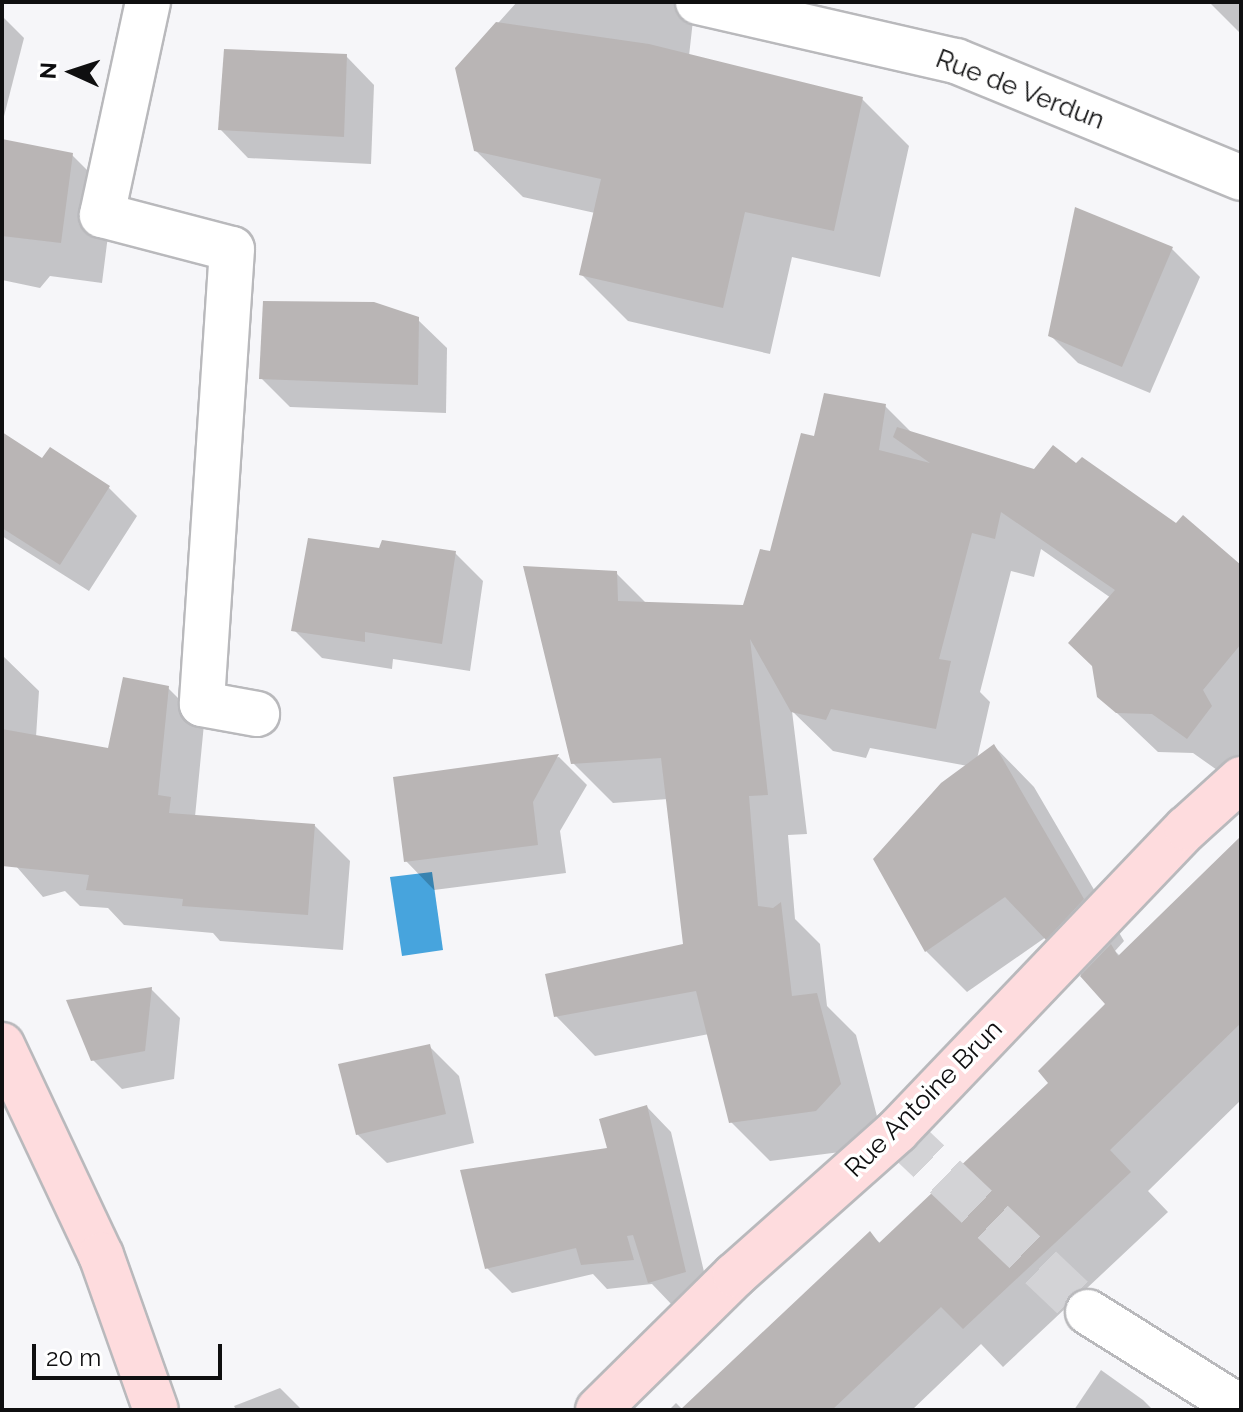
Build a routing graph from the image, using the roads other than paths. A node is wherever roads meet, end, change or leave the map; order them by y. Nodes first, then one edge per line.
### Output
1 (148, 2) edge
2 (698, 2) edge
3 (1241, 178) edge
4 (257, 714) dead end
5 (1241, 779) edge
6 (2, 1045) edge
7 (1088, 1312) tunnel mouth
8 (1241, 1408) edge
9 (156, 1410) edge
10 (598, 1410) edge

1 - 4 street
2 - 3 street, Rue de Verdun
5 - 10 street, Rue Antoine Brun
6 - 9 street
7 - 8 street

